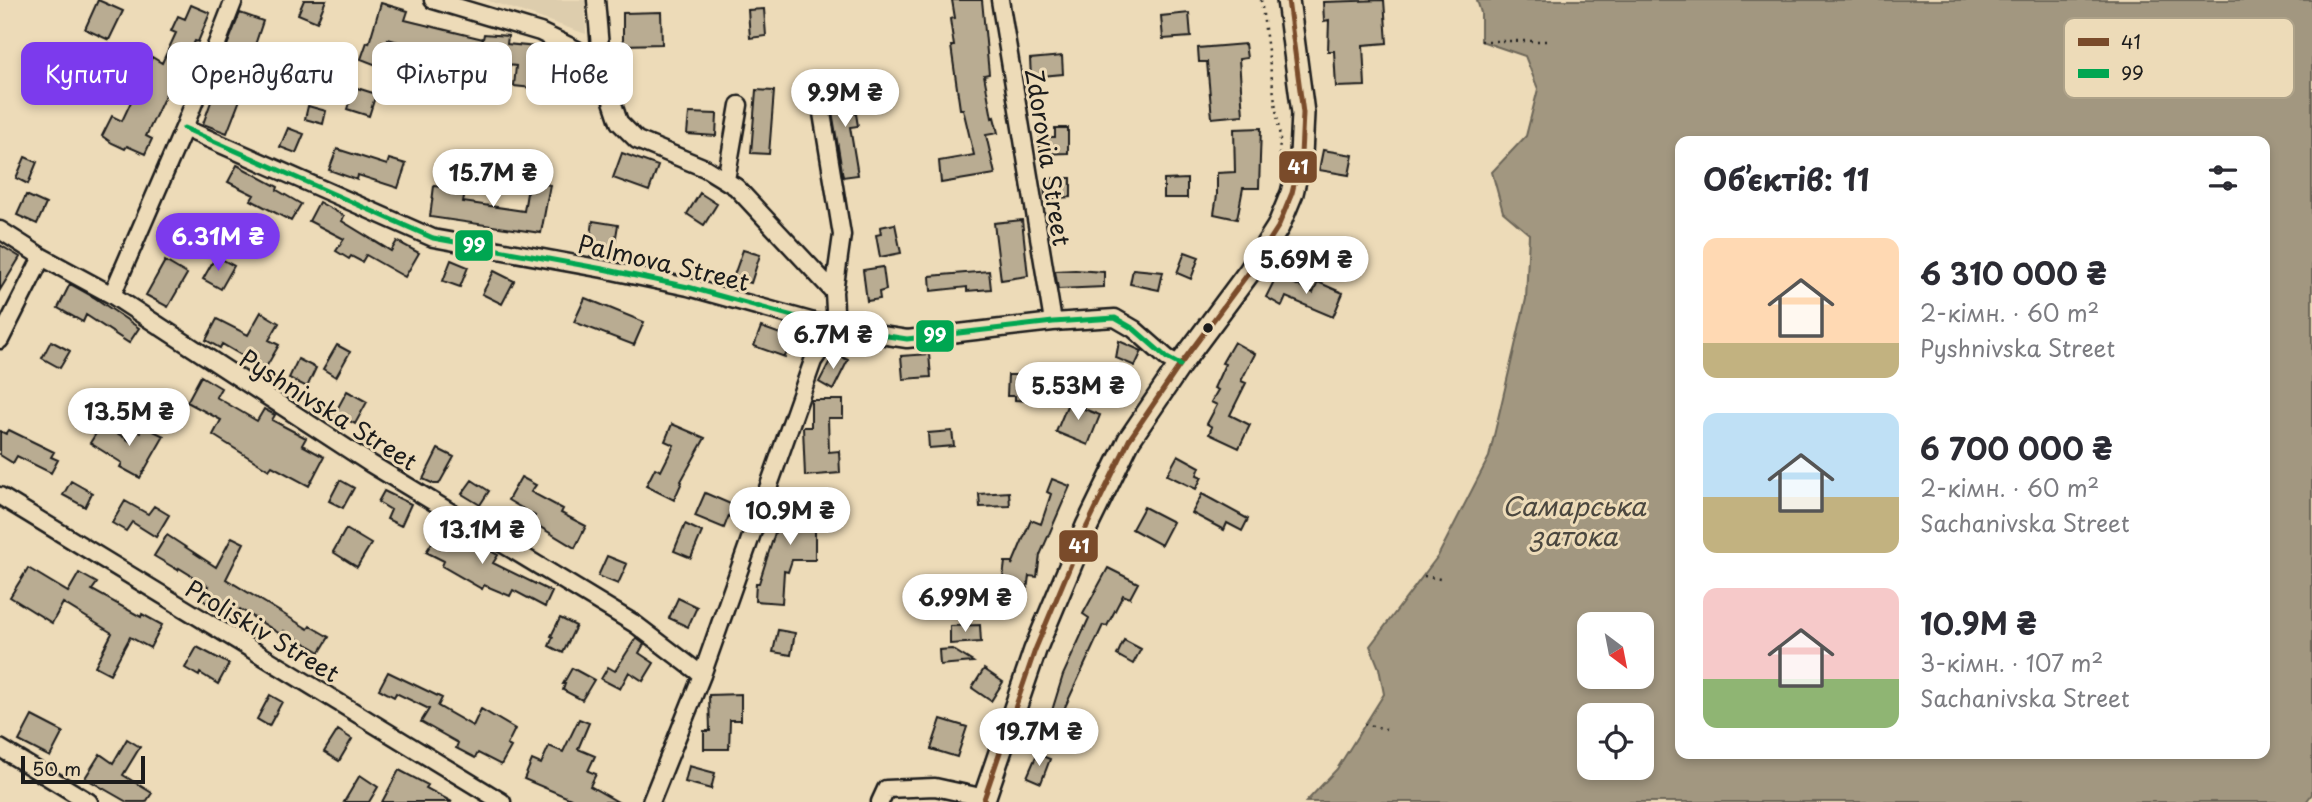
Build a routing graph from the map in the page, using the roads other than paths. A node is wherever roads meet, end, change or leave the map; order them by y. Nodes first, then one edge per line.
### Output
1 (433, 0) edge
2 (596, 0) edge
3 (1000, 0) edge
4 (1288, 0) edge
5 (229, 1) edge
6 (561, 42) edge
7 (600, 42) edge
8 (613, 105) edge
9 (739, 105) dead end
10 (821, 107) dead end
11 (184, 128) junction
12 (726, 180) junction
13 (0, 230) edge
14 (42, 257) junction
15 (834, 292) junction
16 (112, 295) junction
17 (1053, 322) junction
18 (836, 328) junction
19 (0, 340) edge
20 (1180, 365) junction
21 (0, 496) edge
22 (702, 675) junction
23 (0, 748) edge
24 (984, 800) edge
25 (89, 802) edge
26 (502, 802) edge
27 (651, 802) edge
28 (880, 802) edge

1 - 6 street
2 - 7 street
3 - 17 street, Zdorovia Street
4 - 20 main road
5 - 11 street
8 - 12 street
9 - 12 street
10 - 15 street
11 - 16 street
11 - 18 street, Palmova Street
12 - 15 street
13 - 14 street, Pyshnivska Street
14 - 16 street, Pyshnivska Street
14 - 19 street
15 - 18 street
16 - 22 street, Pyshnivska Street
17 - 18 street, Palmova Street
17 - 20 street, Palmova Street
18 - 22 street
20 - 24 main road
21 - 26 street, Proliskiv Street
22 - 27 street
23 - 25 street
24 - 28 street

